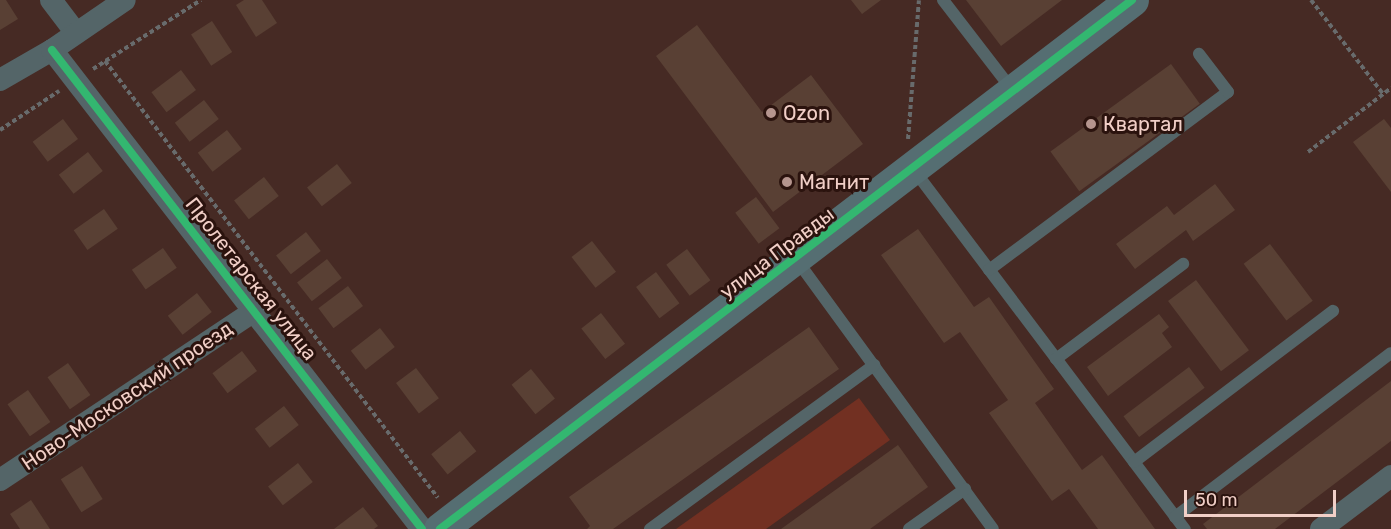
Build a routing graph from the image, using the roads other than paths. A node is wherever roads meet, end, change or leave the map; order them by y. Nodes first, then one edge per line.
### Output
1 (51, 0) edge
2 (125, 0) edge
3 (943, 0) edge
4 (1132, 0) edge
5 (76, 33) junction
6 (52, 50) junction
7 (1199, 54) dead end
8 (0, 80) edge
9 (1013, 92) junction
10 (910, 159) junction
11 (796, 259) junction
12 (1183, 264) dead end
13 (989, 270) junction
14 (254, 311) junction
15 (1333, 311) dead end
16 (1391, 353) edge
17 (1056, 359) junction
18 (874, 365) junction
19 (1134, 462) junction
20 (1391, 476) edge
21 (0, 480) edge
22 (964, 489) junction
23 (439, 513) edge
24 (1175, 518) junction
25 (422, 529) edge
26 (650, 529) edge
27 (909, 529) edge
28 (993, 529) edge
29 (1185, 529) edge
30 (1321, 529) edge

1 - 5 street
2 - 5 street
3 - 9 lane
4 - 9 street, улица Правды
5 - 6 street
6 - 8 street
6 - 14 street, Пролетарская улица
7 - 13 lane
9 - 10 street, улица Правды
10 - 11 street, улица Правды
10 - 13 lane
11 - 18 lane
11 - 23 street, улица Правды
12 - 17 lane
13 - 17 lane
14 - 21 street, Ново-Московский проезд
14 - 25 street, Пролетарская улица
15 - 19 lane
16 - 24 lane
17 - 19 lane
18 - 22 lane
18 - 26 lane
19 - 24 lane
20 - 30 street
22 - 27 lane
22 - 28 lane
24 - 29 lane

